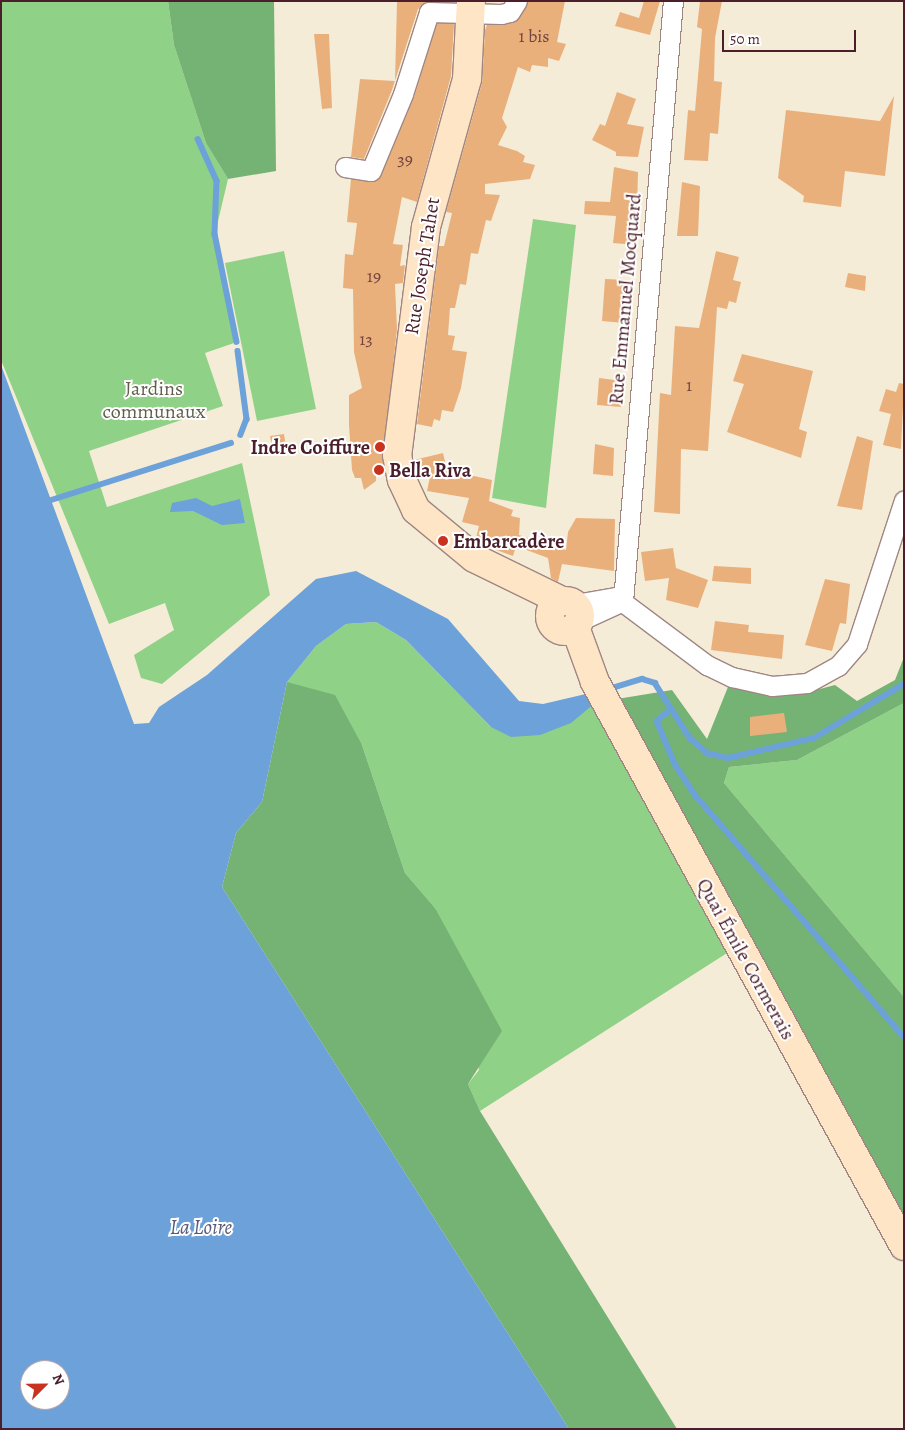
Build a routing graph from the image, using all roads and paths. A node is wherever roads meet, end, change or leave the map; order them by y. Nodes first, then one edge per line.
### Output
1 (517, 1) edge
2 (673, 1) edge
3 (471, 7) edge
4 (345, 167) dead end
5 (904, 500) edge
6 (623, 601) junction
7 (567, 616) junction
8 (904, 1246) edge

1 - 3 street
2 - 6 street, Rue Emmanuel Mocquard
3 - 4 street
3 - 7 street, Rue Joseph Tahet
5 - 6 street
6 - 7 street
7 - 8 street, Quai Émile Cormerais

